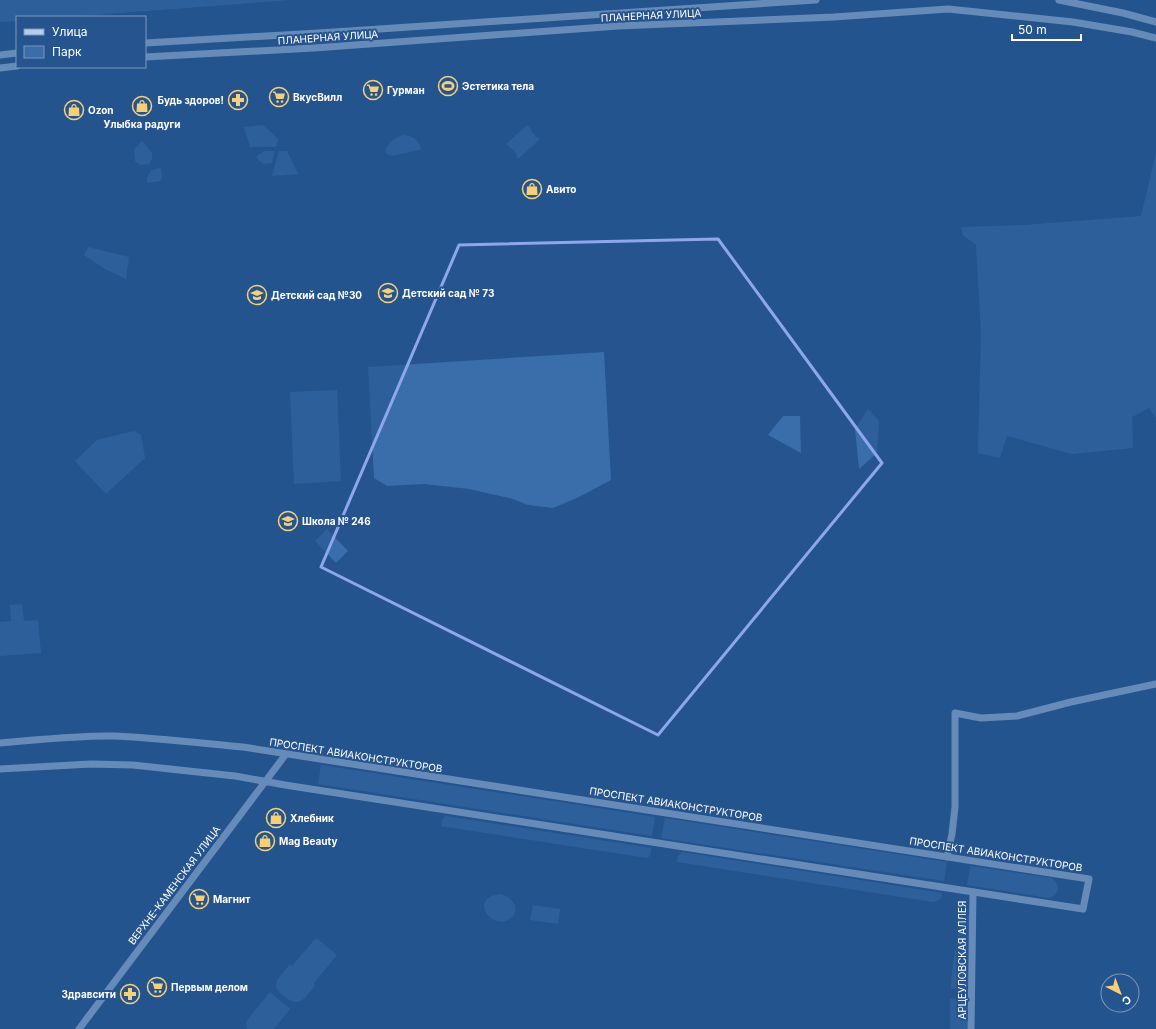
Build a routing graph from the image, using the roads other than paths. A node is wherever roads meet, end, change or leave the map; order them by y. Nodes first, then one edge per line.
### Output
1 (816, 0) edge
2 (1059, 0) edge
3 (1156, 22) edge
4 (1156, 38) edge
5 (146, 43) edge
6 (16, 53) edge
7 (0, 55) edge
8 (146, 57) edge
9 (16, 66) edge
10 (0, 68) edge
11 (1156, 684) edge
12 (0, 743) edge
13 (286, 754) junction
14 (0, 769) edge
15 (264, 782) junction
16 (947, 857) junction
17 (972, 892) junction
18 (79, 1029) edge
19 (971, 1029) edge

1 - 5 street, ПЛАНЕРНАЯ УЛИЦА
2 - 3 street
4 - 8 street, ПЛАНЕРНАЯ УЛИЦА
6 - 7 street
9 - 10 street
11 - 16 street
12 - 13 street, ПРОСПЕКТ АВИАКОНСТРУКТОРОВ
13 - 15 street, ВЕРХНЕ-КАМЕНСКАЯ УЛИЦА
13 - 16 street, ПРОСПЕКТ АВИАКОНСТРУКТОРОВ
14 - 15 street, ПРОСПЕКТ АВИАКОНСТРУКТОРОВ
15 - 17 street, ПРОСПЕКТ АВИАКОНСТРУКТОРОВ
15 - 18 street, ВЕРХНЕ-КАМЕНСКАЯ УЛИЦА
16 - 17 street, ПРОСПЕКТ АВИАКОНСТРУКТОРОВ
17 - 19 street, АРЦЕУЛОВСКАЯ АЛЛЕЯ

